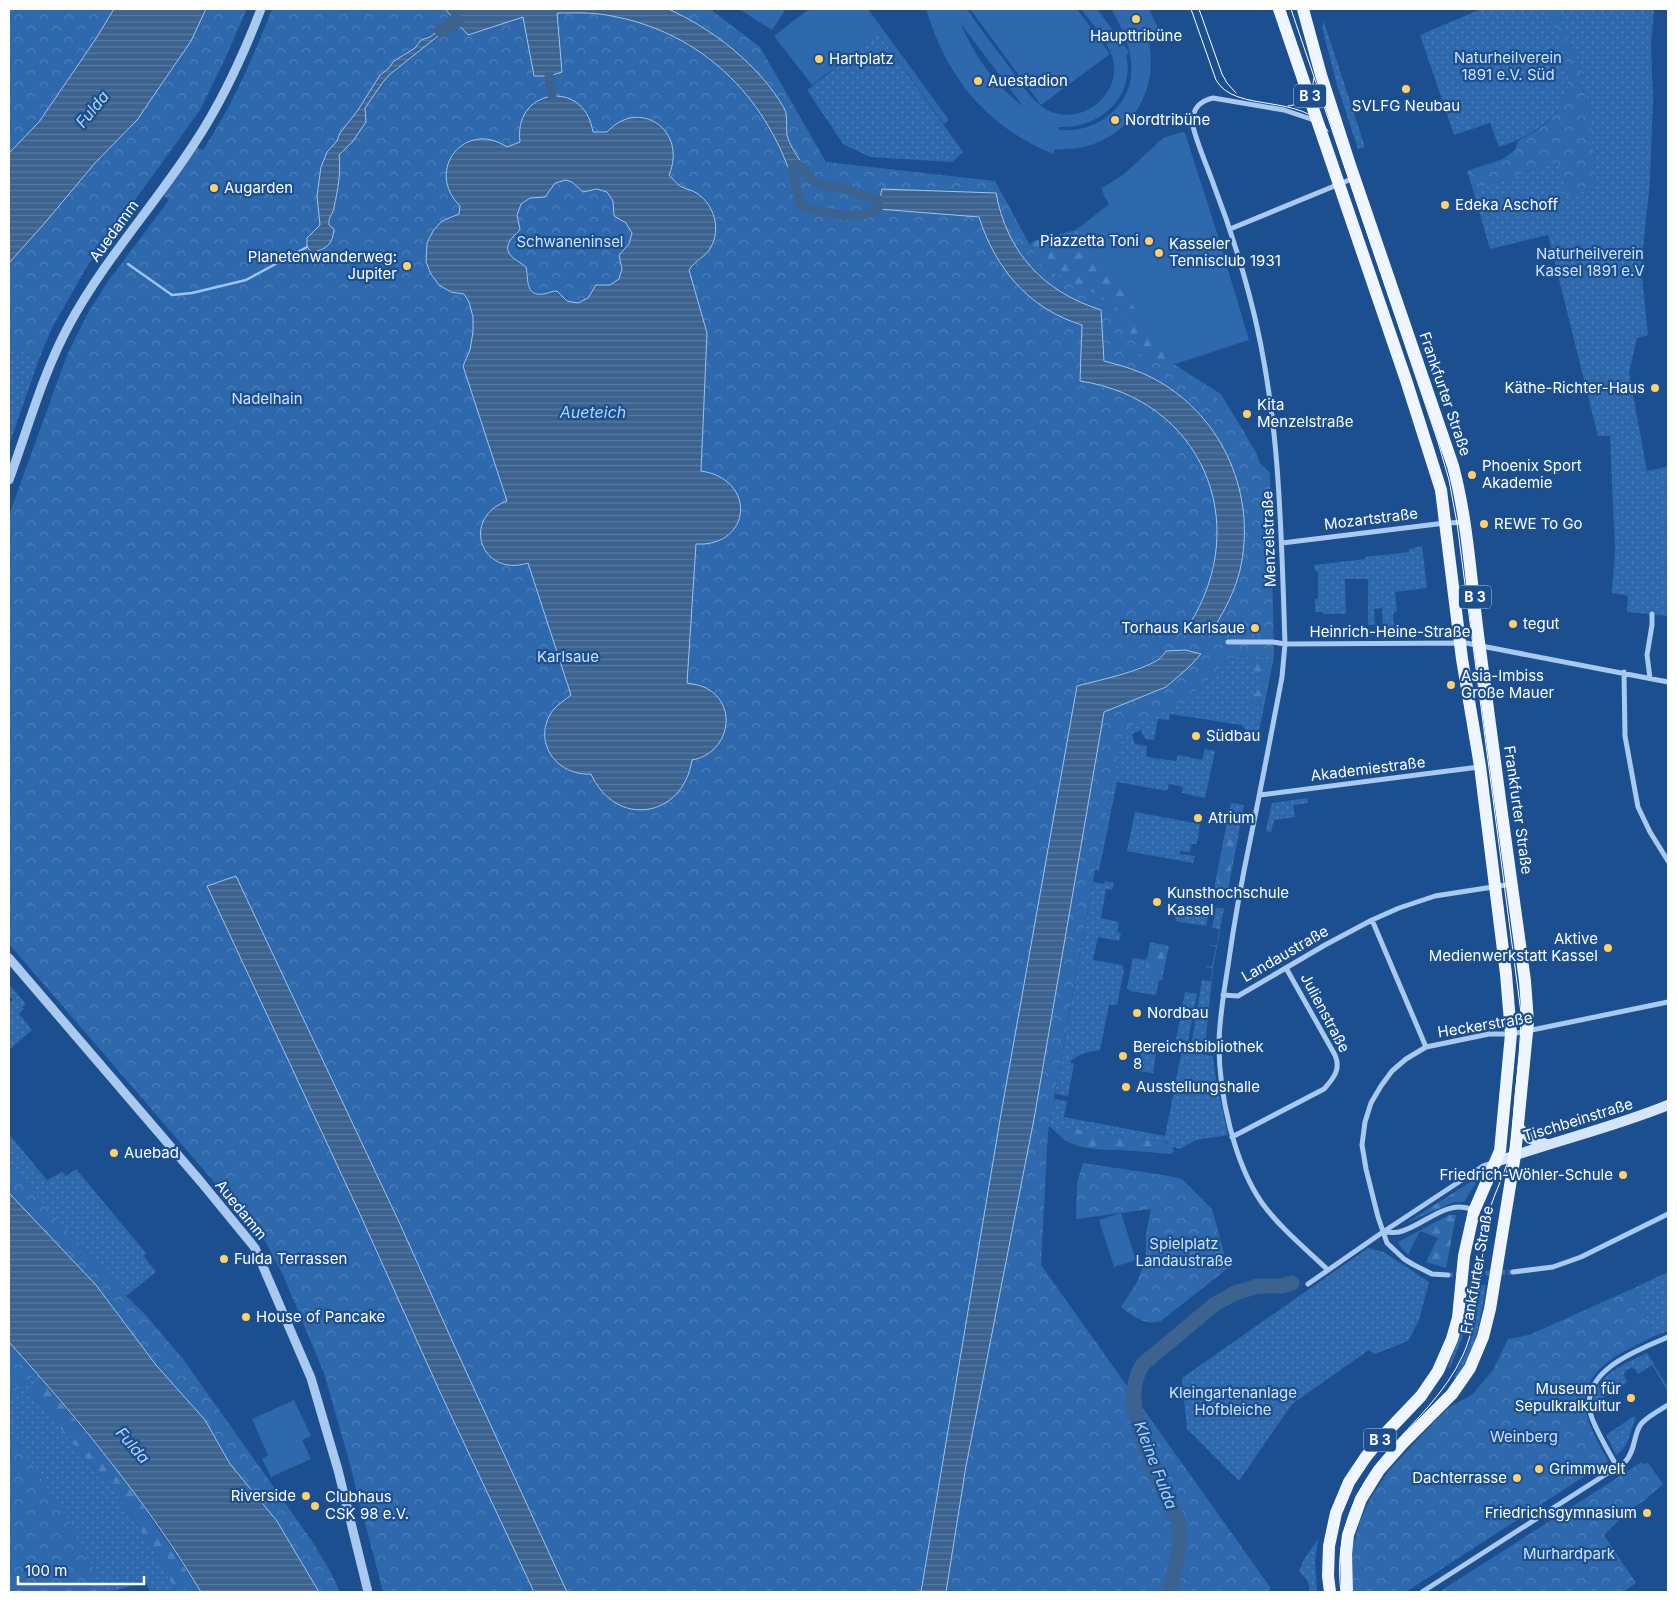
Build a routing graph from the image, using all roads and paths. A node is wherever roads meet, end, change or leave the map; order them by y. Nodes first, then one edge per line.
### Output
1 (261, 9) edge
2 (1279, 9) edge
3 (1303, 9) edge
4 (1319, 123) junction
5 (1355, 178) junction
6 (1339, 184) junction
7 (1230, 229) junction
8 (9, 480) edge
9 (1464, 522) junction
10 (1446, 523) junction
11 (1282, 543) junction
12 (1652, 614) dead end
13 (1228, 642) dead end
14 (1461, 642) junction
15 (1285, 644) junction
16 (1479, 645) junction
17 (1624, 672) junction
18 (1650, 678) junction
19 (1668, 682) edge
20 (1480, 766) junction
21 (1260, 795) junction
22 (1668, 861) edge
23 (1512, 884) junction
24 (1494, 886) junction
25 (1372, 920) junction
26 (9, 958) edge
27 (1286, 968) junction
28 (1223, 995) junction
29 (1668, 1002) edge
30 (1527, 1031) junction
31 (1511, 1034) junction
32 (1426, 1047) junction
33 (1668, 1106) edge
34 (1518, 1126) junction
35 (1232, 1138) junction
36 (1548, 1144) junction
37 (1514, 1155) junction
38 (1496, 1162) junction
39 (1474, 1211) junction
40 (1668, 1214) edge
41 (1382, 1232) junction
42 (1328, 1270) junction
43 (1513, 1272) tunnel mouth
44 (1448, 1275) tunnel mouth
45 (1308, 1284) dead end
46 (1668, 1338) edge
47 (1668, 1405) edge
48 (1617, 1467) junction
49 (368, 1592) edge
50 (1330, 1592) edge
51 (1347, 1592) edge
52 (1422, 1592) edge

1 - 8 street, Auedamm
2 - 4 main road, Frankfurter Straße / B 3
3 - 5 main road, Frankfurter Straße / B 3
4 - 6 main road, Frankfurter Straße / B 3
4 - 7 street, Menzelstraße
5 - 6 street
5 - 9 main road, Frankfurter Straße / B 3
6 - 7 street
6 - 10 main road, Frankfurter Straße / B 3
7 - 11 street, Menzelstraße
9 - 10 street, Mozartstraße
9 - 16 main road, Frankfurter Straße / B 3
10 - 11 street, Mozartstraße
10 - 14 main road, Frankfurter Straße / B 3
11 - 15 street, Menzelstraße
12 - 18 street
13 - 15 street, Heinrich-Heine-Straße
14 - 15 street, Heinrich-Heine-Straße
14 - 16 street, Heinrich-Heine-Straße
14 - 20 main road, Frankfurter Straße / B 3
15 - 21 street, Menzelstraße
16 - 17 street, Heinrich-Heine-Straße
16 - 23 main road, Frankfurter Straße / B 3
17 - 18 street, Heinrich-Heine-Straße
17 - 22 street
18 - 19 street, Heinrich-Heine-Straße
20 - 21 street, Akademiestraße
20 - 24 main road, Frankfurter Straße / B 3
21 - 28 street, Menzelstraße
23 - 24 street, Landaustraße
23 - 30 main road, Frankfurter Straße / B 3
24 - 25 street, Landaustraße
24 - 31 main road, Frankfurter Straße / B 3
25 - 27 street, Landaustraße
25 - 32 street
26 - 49 street, Auedamm
27 - 28 street, Landaustraße
27 - 35 street, Julienstraße
28 - 35 street
29 - 30 street, Heckerstraße
30 - 31 street, Heckerstraße
30 - 34 main road, Frankfurter Straße / B 3
31 - 32 street, Heckerstraße
31 - 38 main road, Frankfurter Straße / B 3
32 - 41 street, Heckerstraße
33 - 36 main road, Tischbeinstraße
34 - 36 main road
34 - 37 main road, Frankfurter Straße / B 3
35 - 42 street
36 - 37 main road, Tischbeinstraße
37 - 38 main road, Tischbeinstraße
37 - 51 main road, Frankfurter Straße / B 3
38 - 39 main road, Frankfurter Straße / B 3
38 - 41 street
39 - 41 street
39 - 50 main road, Frankfurter Straße / B 3
40 - 43 street
41 - 42 street
41 - 44 street
42 - 45 street
46 - 48 street
47 - 48 street
48 - 52 street

